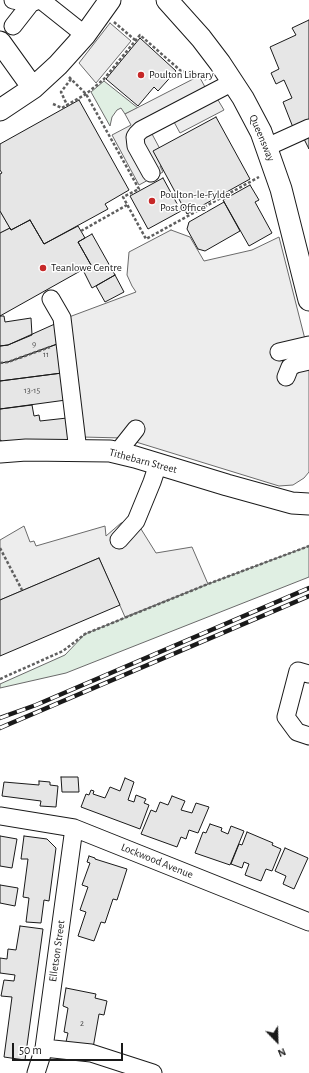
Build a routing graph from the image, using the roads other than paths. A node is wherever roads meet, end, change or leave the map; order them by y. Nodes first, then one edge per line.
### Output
1 (14, 0) edge
2 (61, 0) edge
3 (167, 0) edge
4 (37, 1) edge
5 (97, 19) edge
6 (6, 34) edge
7 (229, 85) junction
8 (33, 88) junction
9 (0, 110) edge
10 (309, 128) edge
11 (267, 147) junction
12 (151, 173) dead end
13 (51, 300) dead end
14 (309, 300) edge
15 (309, 345) edge
16 (279, 352) dead end
17 (309, 361) edge
18 (286, 377) dead end
19 (78, 451) junction
20 (0, 452) edge
21 (158, 464) junction
22 (309, 492) edge
23 (282, 499) junction
24 (309, 504) edge
25 (119, 540) dead end
26 (303, 672) edge
27 (309, 736) edge
28 (0, 816) edge
29 (74, 828) junction
30 (309, 922) edge
31 (44, 1048) junction
32 (36, 1073) edge
33 (152, 1073) edge

1 - 4 street
2 - 5 street
3 - 7 main road, Queensway
4 - 5 street
4 - 6 street
5 - 8 main road
6 - 8 main road
7 - 11 main road, Queensway
7 - 12 street
8 - 9 main road
10 - 11 street
11 - 14 main road, Queensway
13 - 19 street
15 - 16 street
17 - 18 street
19 - 20 main road, Tithebarn Street
19 - 21 main road, Tithebarn Street
21 - 23 main road, Tithebarn Street
21 - 25 street
22 - 23 main road, Tithebarn Street
23 - 24 main road, Tithebarn Street
26 - 27 street
28 - 29 street, Lockwood Avenue
29 - 30 street, Lockwood Avenue
29 - 31 street, Elletson Street
31 - 32 street, Elletson Street
31 - 33 street

